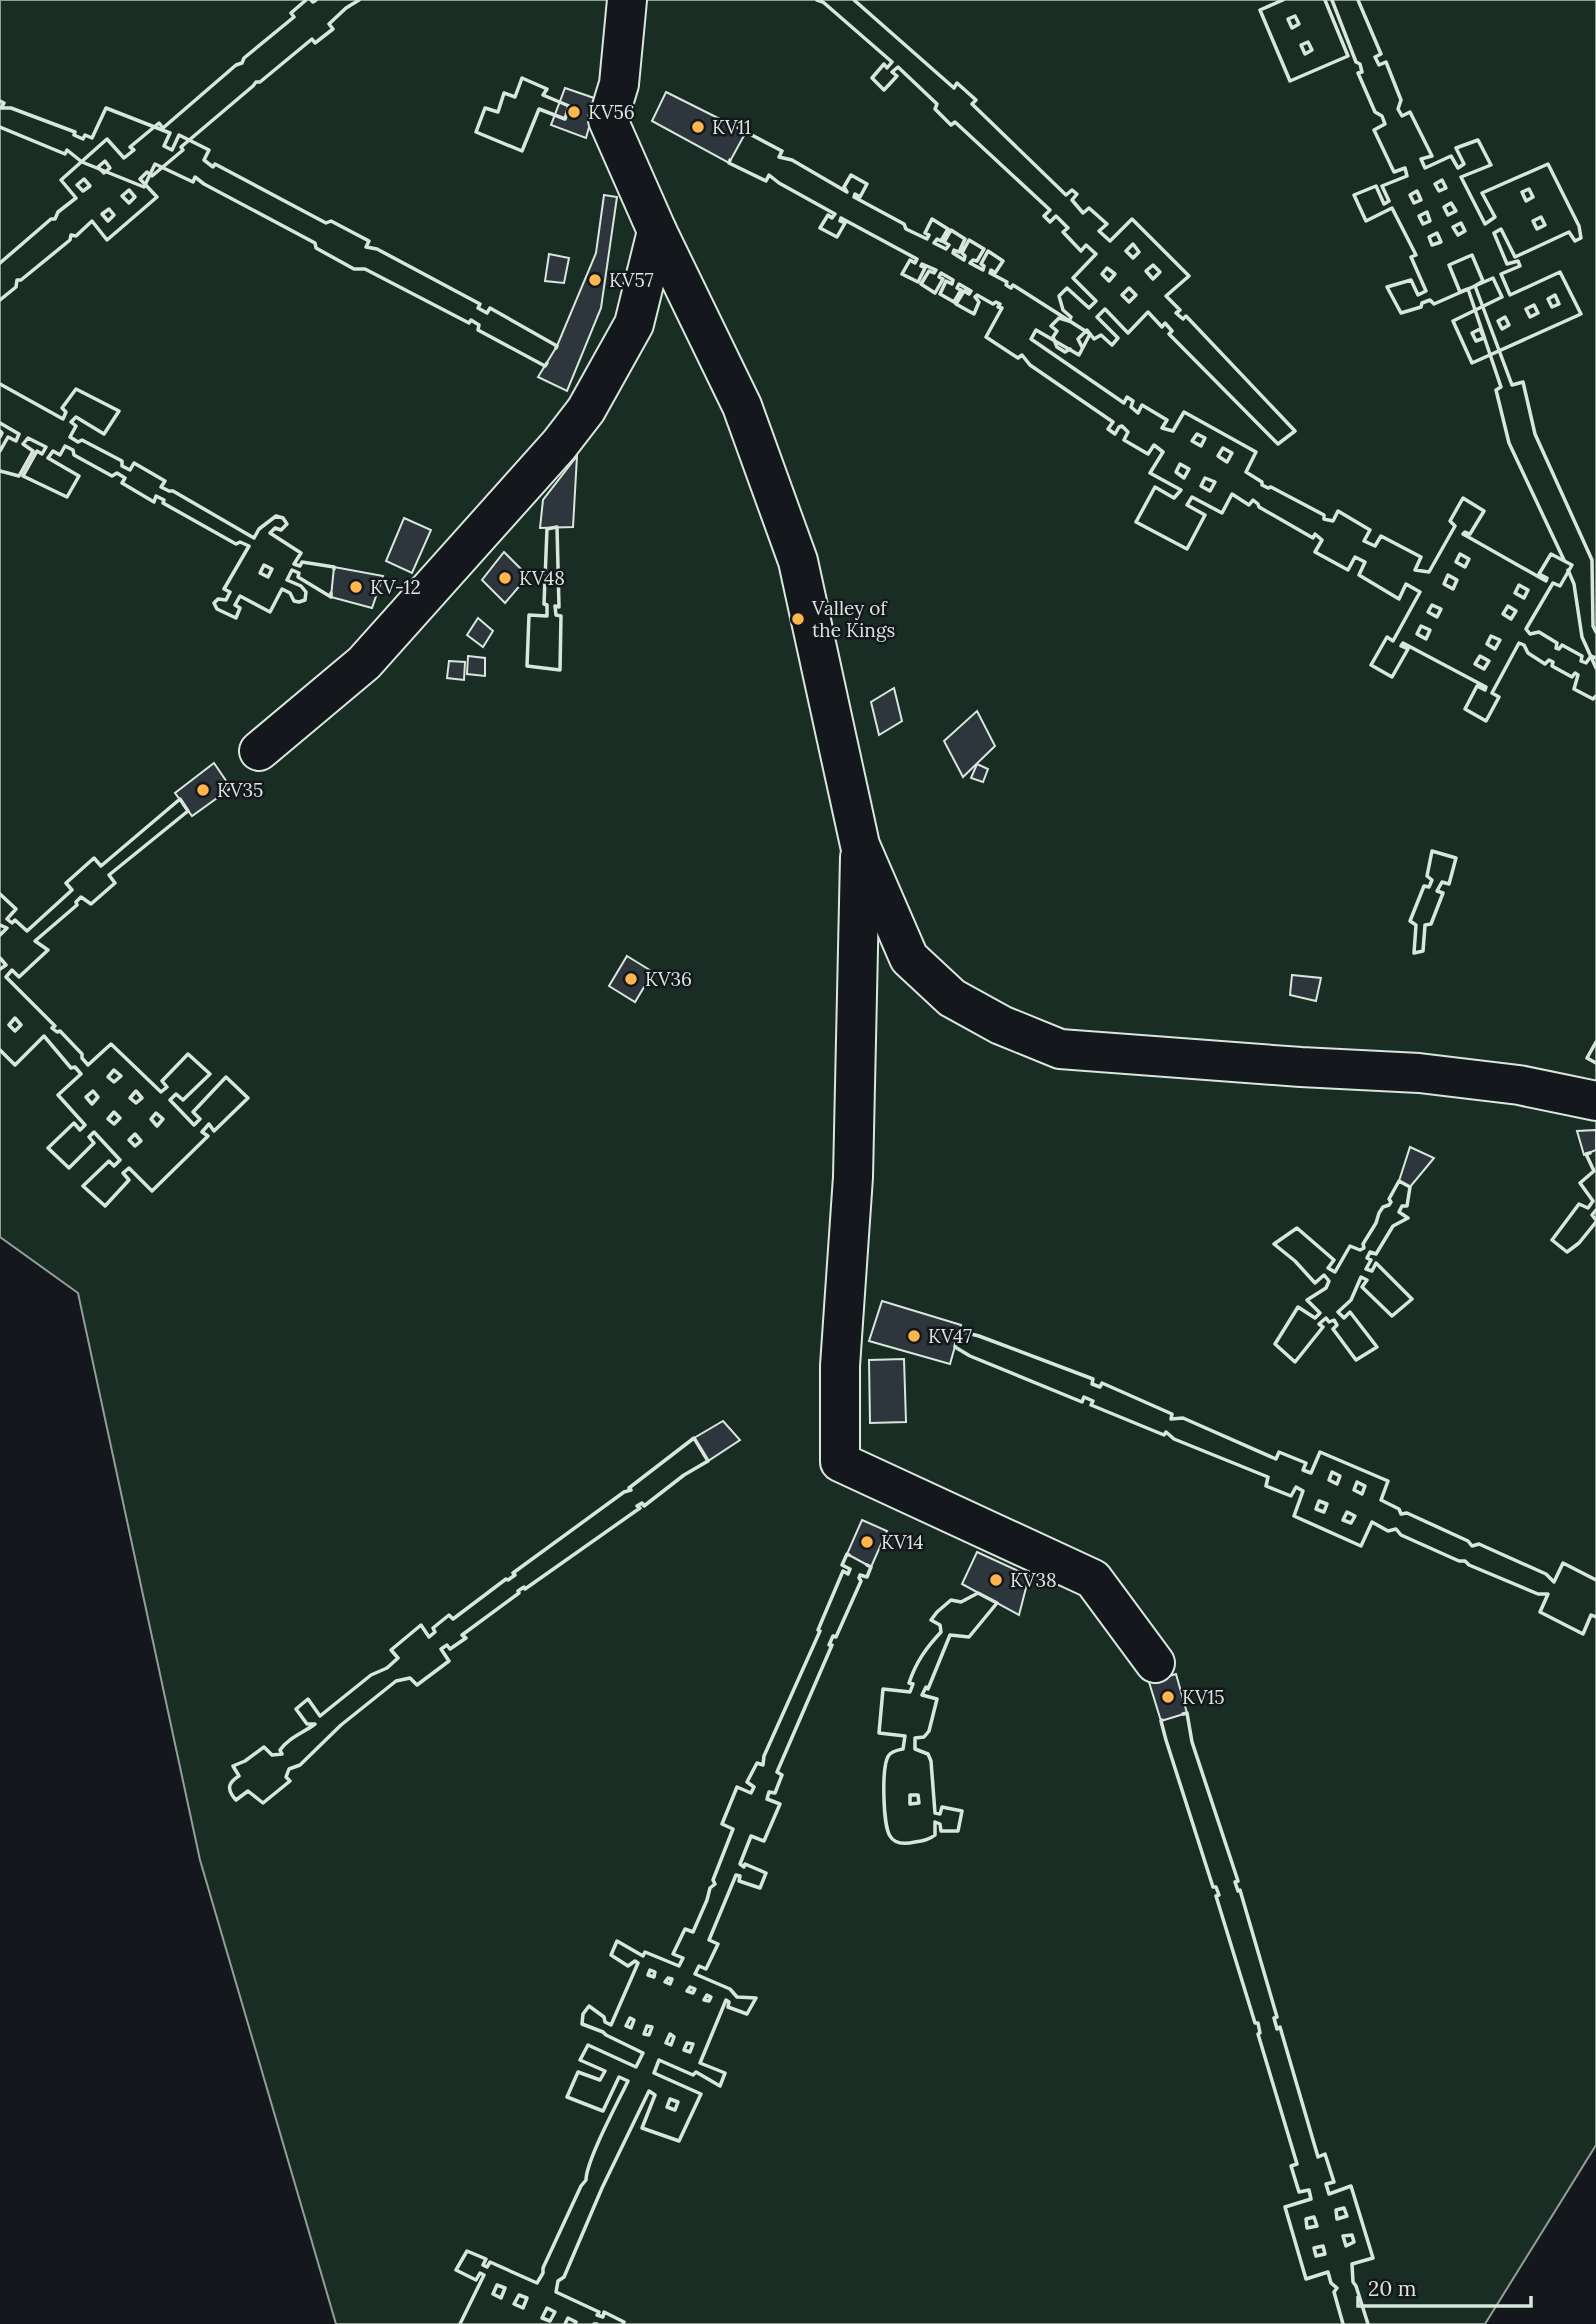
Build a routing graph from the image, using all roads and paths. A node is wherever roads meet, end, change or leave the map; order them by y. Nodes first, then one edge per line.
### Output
1 (627, 0) edge
2 (657, 232) junction
3 (260, 751) dead end
4 (860, 845) junction
5 (1596, 1101) edge
6 (1155, 1663) dead end

1 - 2 street
2 - 3 street
2 - 4 street
4 - 5 street
4 - 6 street

